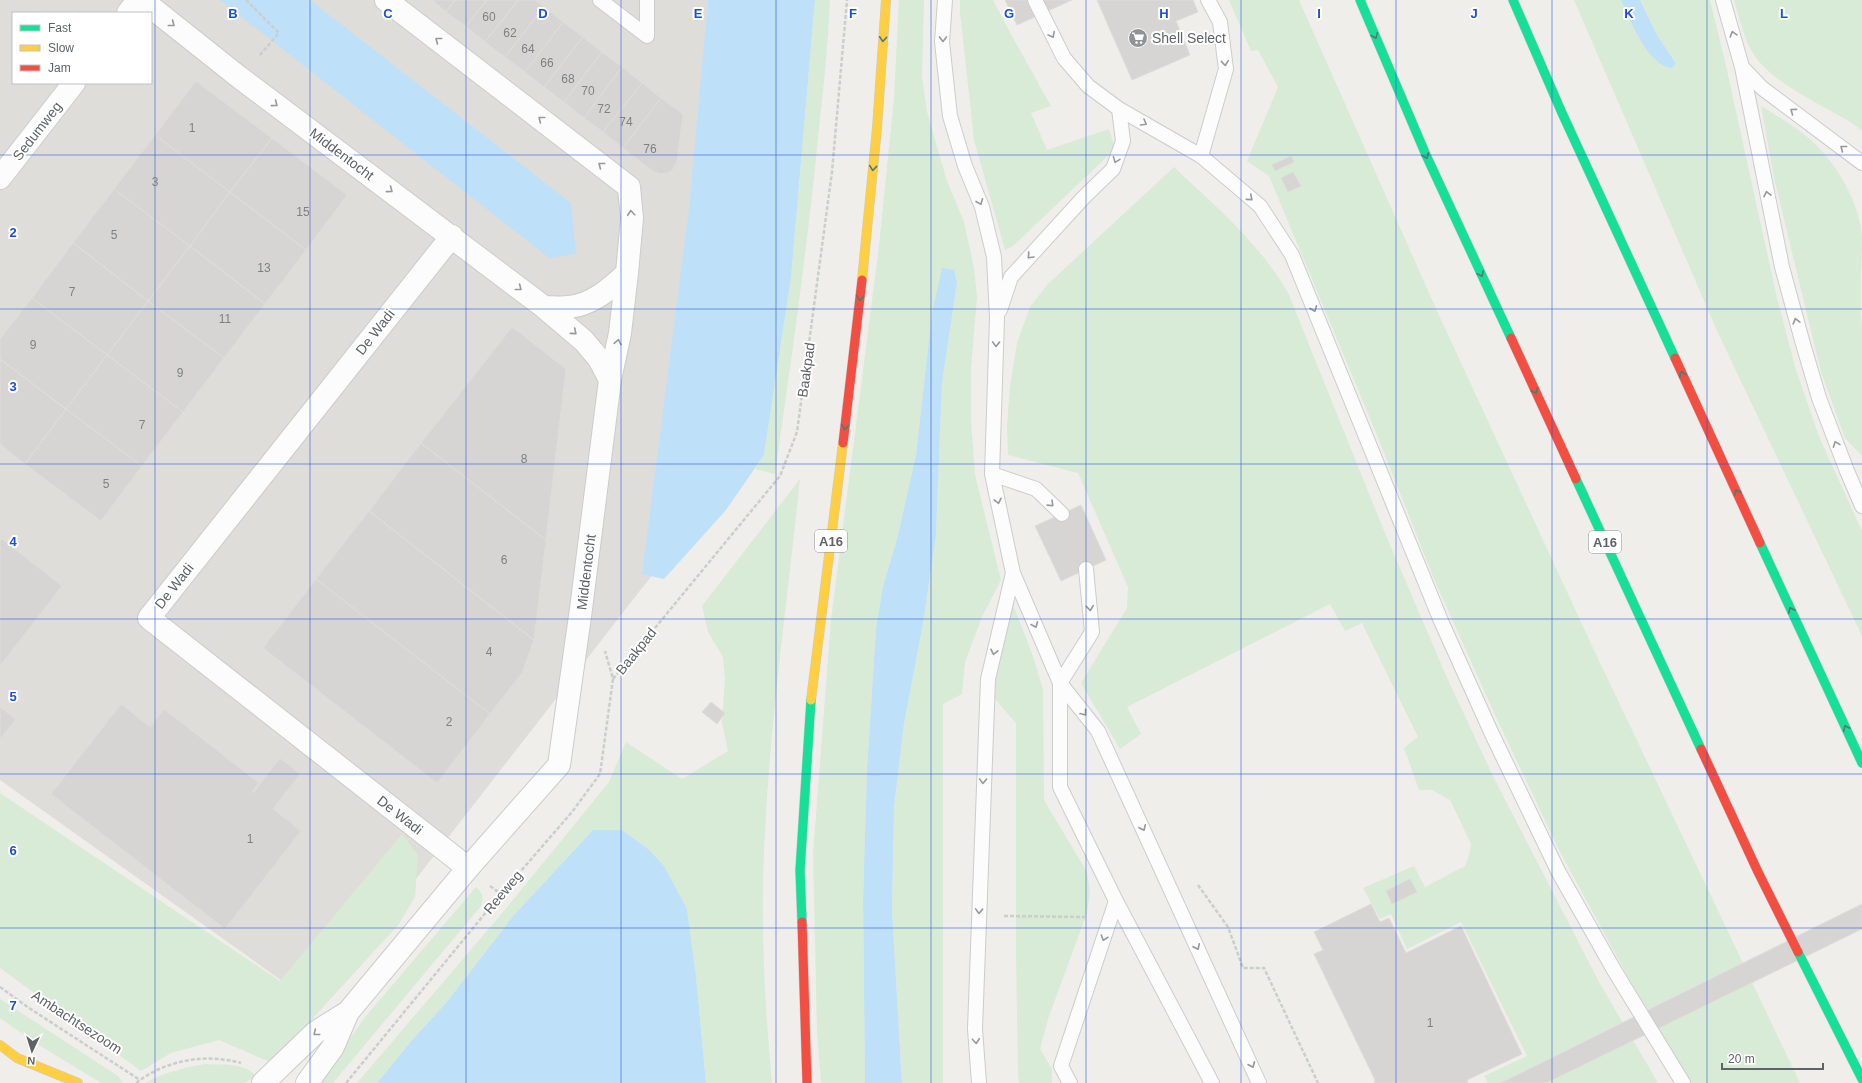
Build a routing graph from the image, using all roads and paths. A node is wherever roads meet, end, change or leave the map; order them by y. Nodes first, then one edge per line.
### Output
1 (138, 0) edge
2 (142, 0) edge
3 (246, 0) edge
4 (386, 0) edge
5 (600, 0) edge
6 (647, 0) edge
7 (847, 0) edge
8 (886, 0) edge
9 (944, 0) edge
10 (1035, 0) edge
11 (1208, 0) edge
12 (1360, 0) edge
13 (1513, 0) edge
14 (1723, 0) edge
15 (129, 12) edge
16 (260, 55) dead end
17 (1742, 67) junction
18 (73, 84) edge
19 (1119, 109) junction
20 (1201, 156) junction
21 (1862, 163) edge
22 (0, 178) edge
23 (452, 236) junction
24 (627, 273) junction
25 (544, 307) junction
26 (997, 318) junction
27 (610, 380) junction
28 (1847, 471) junction
29 (992, 474) junction
30 (1862, 479) edge
31 (1862, 506) edge
32 (1062, 514) dead end
33 (1086, 569) dead end
34 (1013, 573) junction
35 (613, 680) joint
36 (1060, 682) junction
37 (1862, 764) edge
38 (468, 868) junction
39 (1116, 901) junction
40 (0, 986) edge
41 (348, 1012) junction
42 (0, 1045) edge
43 (17, 1058) junction
44 (26, 1070) dead end
45 (267, 1079) edge
46 (1862, 1079) edge
47 (140, 1080) junction
48 (78, 1083) edge
49 (136, 1083) edge
50 (307, 1083) edge
51 (346, 1083) edge
52 (807, 1083) edge
53 (979, 1083) edge
54 (1070, 1083) edge
55 (1212, 1083) edge
56 (1259, 1083) edge
57 (1683, 1083) edge

1 - 15 street
2 -> 23 street, Middentocht
3 - 16 path
24 -> 4 street, Middentocht
5 - 6 lane
7 - 35 path, Baakpad
8 -> 52 main road, A16
9 -> 26 lane
10 -> 19 lane
11 -> 20 lane
12 -> 46 main road, A16
37 -> 13 main road
17 -> 14 lane
21 -> 17 lane
28 -> 17 lane
18 - 22 street, Sedumweg
19 -> 20 lane
19 -> 26 lane
20 -> 57 lane
23 -> 25 street, Middentocht
23 - 38 street, De Wadi
24 - 25 street
27 -> 24 street, Middentocht
25 -> 27 street, Middentocht
26 -> 29 lane
27 - 38 street, Middentocht
28 - 30 lane
28 - 31 lane
29 -> 32 lane
29 -> 34 lane
33 -> 36 lane
34 -> 36 lane
34 -> 53 lane
35 - 51 path, Reeweg
36 - 39 lane
36 -> 56 lane
38 - 41 street
39 -> 54 lane
39 - 55 lane
40 - 47 path, Ambachtsezoom
41 -> 45 street
41 - 50 street
42 - 43 main road
43 - 44 main road
43 - 48 main road
45 - 47 path
47 - 49 path

